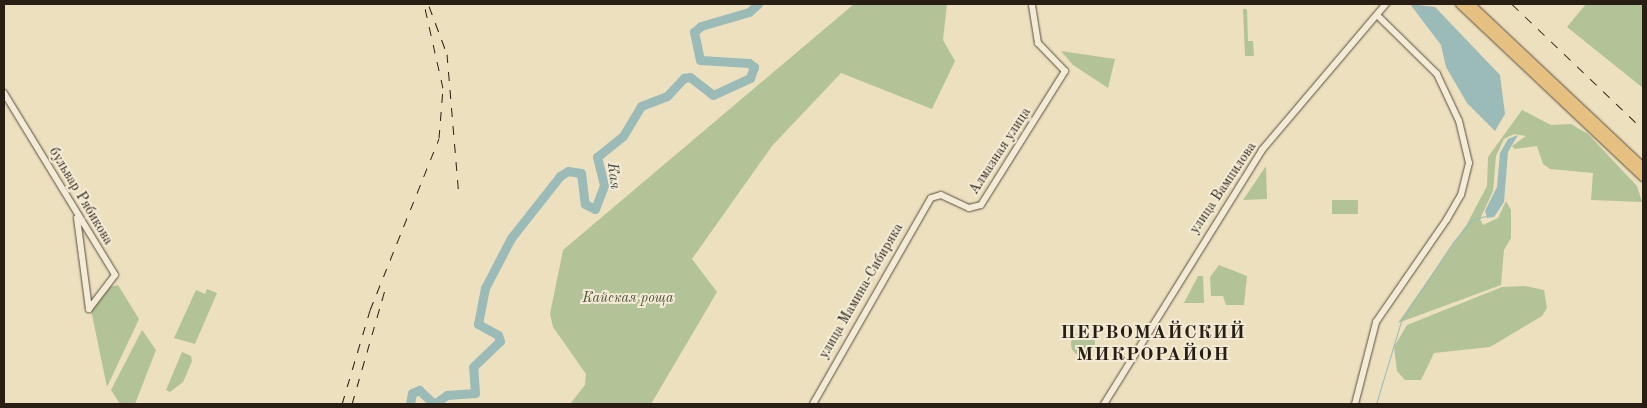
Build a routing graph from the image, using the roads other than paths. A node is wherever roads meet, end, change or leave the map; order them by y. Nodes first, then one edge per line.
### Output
1 (1032, 4) edge
2 (1386, 4) edge
3 (1460, 4) edge
4 (1470, 4) edge
5 (1377, 15) junction
6 (4, 93) edge
7 (1643, 167) edge
8 (1643, 178) edge
9 (938, 195) joint
10 (77, 215) junction
11 (813, 404) edge
12 (1104, 404) edge
13 (1355, 404) edge

1 - 9 street, Алмазная улица
2 - 5 street, улица Вампилова
3 - 8 main road
4 - 7 main road
5 - 12 street, улица Вампилова
5 - 13 street
6 - 10 street, бульвар Рябикова
9 - 11 street, улица Мамина-Сибиряка
10 - 10 street, бульвар Рябикова

